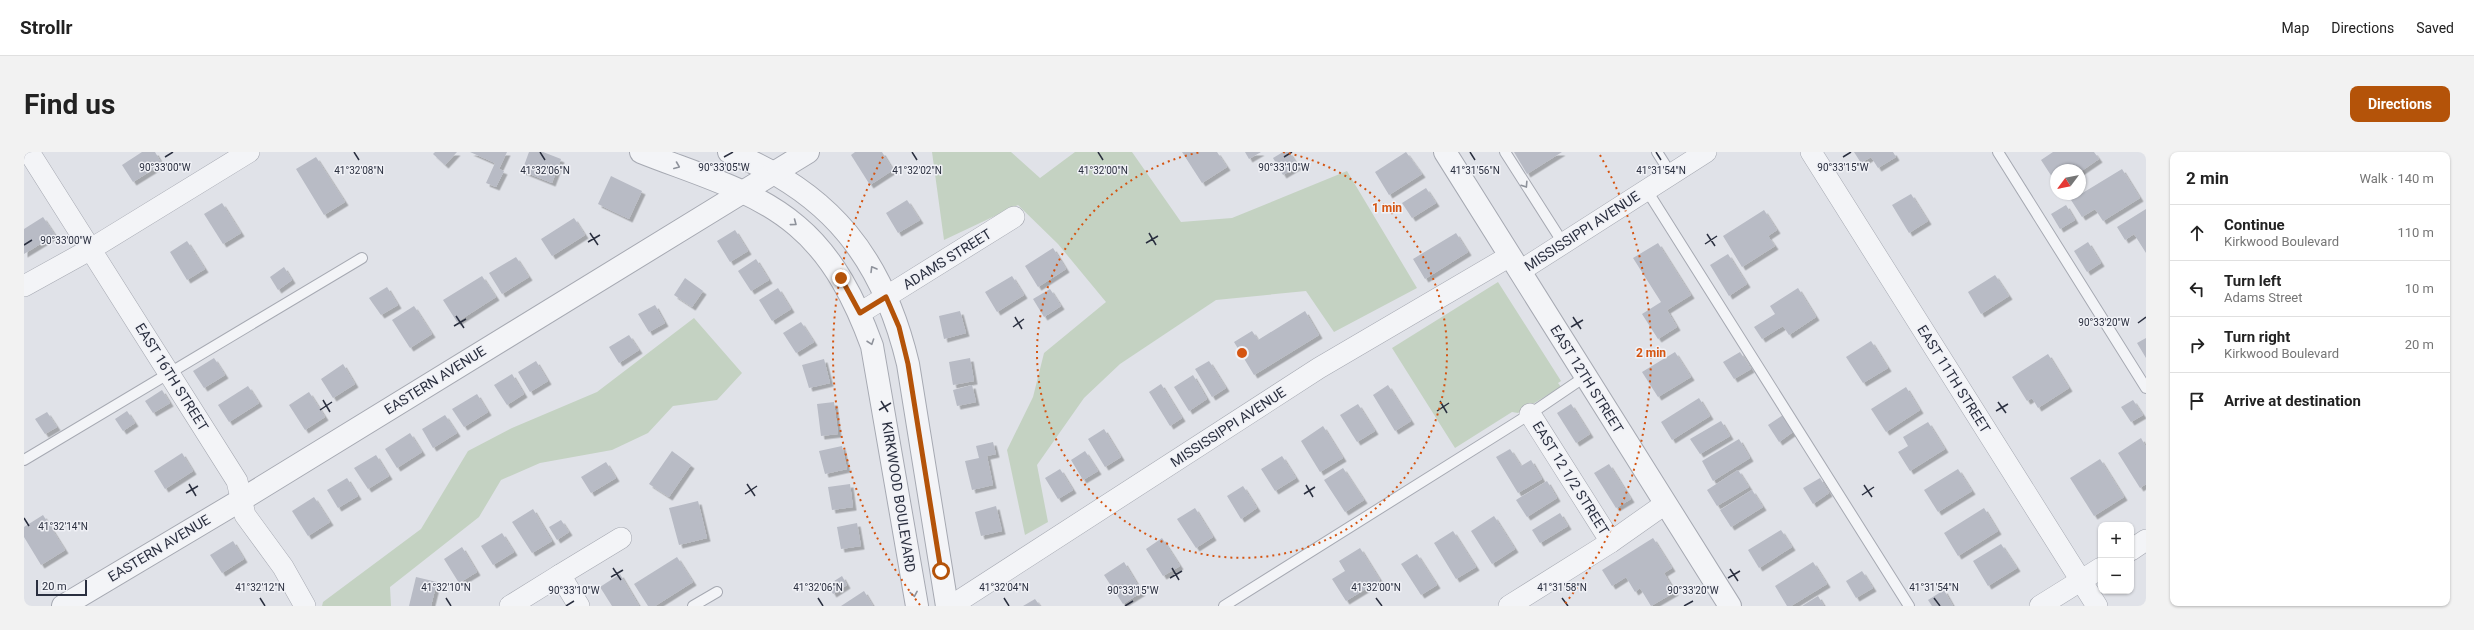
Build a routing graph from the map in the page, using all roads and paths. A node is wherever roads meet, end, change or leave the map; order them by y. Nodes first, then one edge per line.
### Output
1 (29, 152) edge
2 (249, 152) edge
3 (641, 152) edge
4 (729, 152) edge
5 (808, 152) edge
6 (1444, 152) edge
7 (1505, 152) edge
8 (1657, 152) edge
9 (1706, 152) edge
10 (1811, 152) edge
11 (1998, 152) edge
12 (773, 173) junction
13 (1671, 174) junction
14 (1646, 190) junction
15 (740, 192) junction
16 (1014, 217) dead end
17 (1563, 243) junction
18 (91, 249) junction
19 (362, 258) dead end
20 (1515, 263) junction
21 (24, 286) edge
22 (886, 297) junction
23 (860, 313) junction
24 (170, 373) junction
25 (1586, 376) junction
26 (2146, 388) edge
27 (1530, 414) junction
28 (24, 460) edge
29 (241, 500) junction
30 (1665, 504) junction
31 (621, 538) dead end
32 (2146, 540) edge
33 (1611, 542) junction
34 (2134, 548) edge
35 (2098, 570) edge
36 (560, 575) junction
37 (2081, 581) junction
38 (717, 592) dead end
39 (63, 606) edge
40 (305, 606) edge
41 (510, 606) edge
42 (579, 606) edge
43 (693, 606) edge
44 (916, 606) edge
45 (947, 606) edge
46 (951, 606) edge
47 (1224, 606) edge
48 (1509, 606) edge
49 (1730, 606) edge
50 (1909, 606) edge
51 (2040, 606) edge
52 (2097, 606) edge

1 - 18 street, EAST 16TH STREET
2 - 18 street
3 -> 15 street, KIRKWOOD BOULEVARD
4 - 12 street
5 - 12 street, EASTERN AVENUE
6 - 20 street, EAST 12TH STREET
7 -> 17 lane
8 - 13 lane
9 - 13 street, MISSISSIPPI AVENUE
10 - 37 street, EAST 11TH STREET
11 - 26 lane
12 - 15 street, EASTERN AVENUE
22 -> 12 street
13 - 14 street, MISSISSIPPI AVENUE
14 - 17 street, MISSISSIPPI AVENUE
14 - 50 lane
15 -> 23 street, KIRKWOOD BOULEVARD
15 - 29 street, EASTERN AVENUE
16 - 22 street, ADAMS STREET
17 - 20 street, MISSISSIPPI AVENUE
18 - 21 street
18 - 24 street, EAST 16TH STREET
19 - 24 lane
20 - 25 street, EAST 12TH STREET
20 - 46 street, MISSISSIPPI AVENUE
22 - 23 street, ADAMS STREET
22 - 45 street
23 -> 44 street, KIRKWOOD BOULEVARD
24 - 28 lane
24 - 29 street, EAST 16TH STREET
25 - 27 lane
25 - 30 street, EAST 12TH STREET
27 - 33 street, EAST 12 1/2 STREET
27 - 47 lane
29 - 39 street, EASTERN AVENUE
29 - 40 street, EAST 16TH STREET
30 - 33 street
30 - 49 street, EAST 12TH STREET
31 - 36 street
32 - 34 street
33 - 48 street
35 - 37 street
36 - 41 street
36 - 42 street
37 - 51 street
37 - 52 street, EAST 11TH STREET
38 - 43 lane

